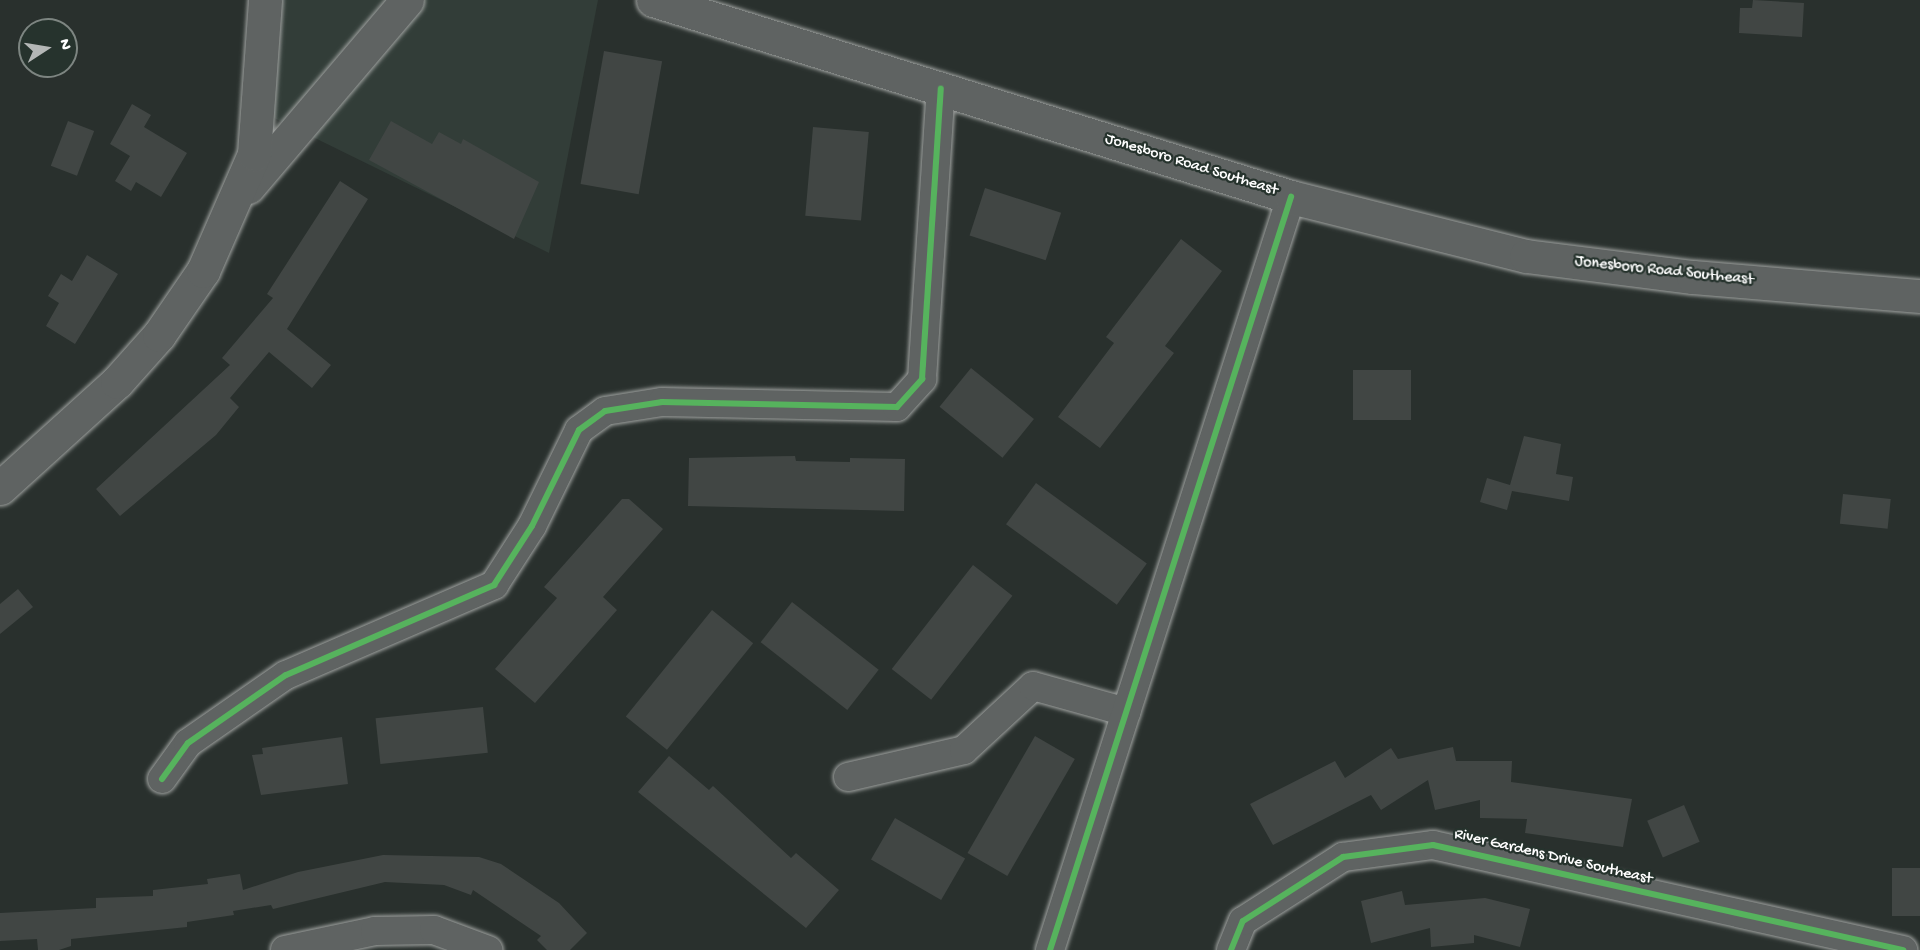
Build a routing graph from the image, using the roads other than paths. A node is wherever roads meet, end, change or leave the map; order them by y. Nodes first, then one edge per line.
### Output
1 (265, 0) edge
2 (407, 0) edge
3 (653, 0) edge
4 (941, 89) junction
5 (1291, 197) junction
6 (239, 198) junction
7 (1920, 296) edge
8 (0, 488) edge
9 (1126, 712) junction
10 (848, 777) dead end
11 (162, 779) dead end
12 (285, 950) edge
13 (488, 950) edge
14 (1050, 950) edge
15 (1231, 950) edge
16 (1903, 950) edge

1 - 6 main road
2 - 6 main road
3 - 4 main road, Jonesboro Road Southeast
4 - 5 main road, Jonesboro Road Southeast
4 - 11 street
5 - 7 main road, Jonesboro Road Southeast
5 - 9 street
6 - 8 main road
9 - 10 street
9 - 14 street
12 - 13 street
15 - 16 street, River Gardens Drive Southeast

